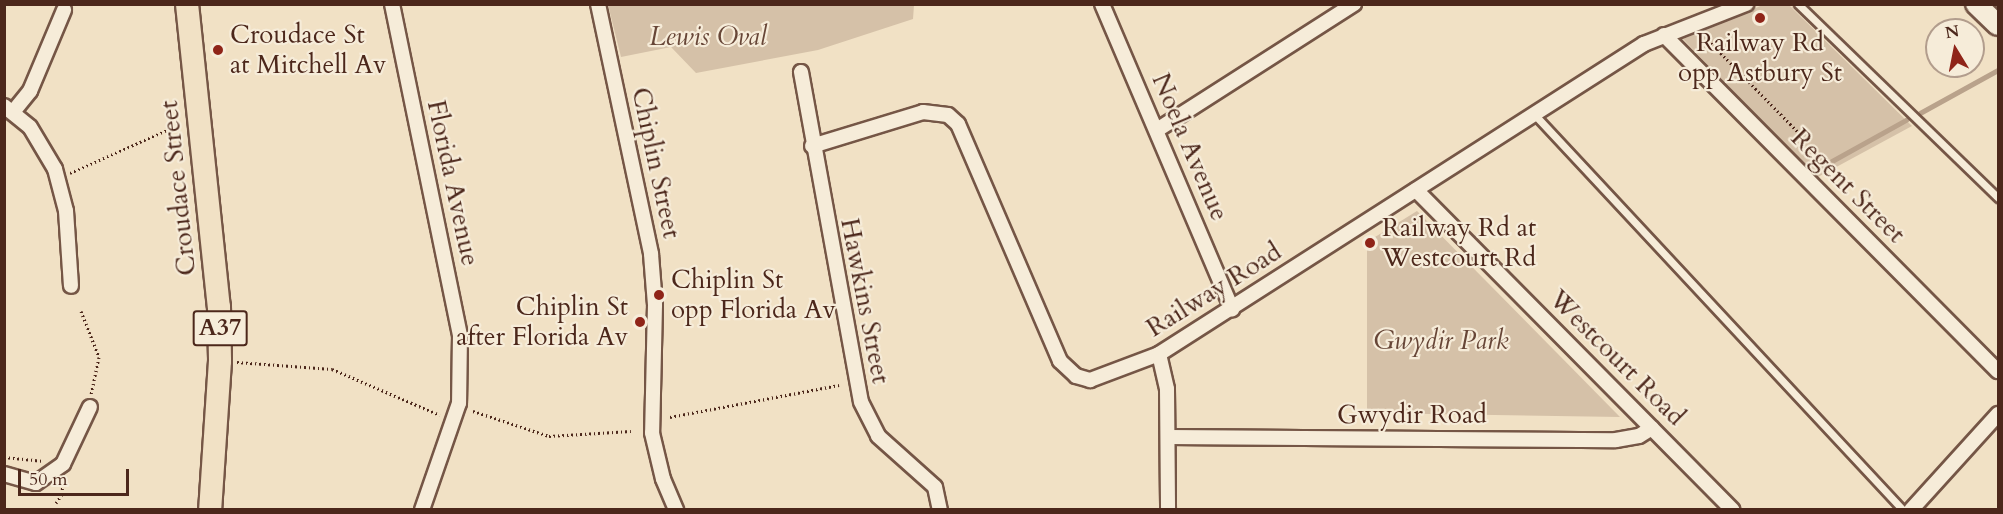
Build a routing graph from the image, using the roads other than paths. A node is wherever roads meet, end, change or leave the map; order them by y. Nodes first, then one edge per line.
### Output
1 (188, 4) edge
2 (392, 4) edge
3 (598, 4) edge
4 (1102, 4) edge
5 (1354, 4) edge
6 (1746, 4) edge
7 (1798, 4) edge
8 (1976, 4) edge
9 (64, 10) dead end
10 (1998, 25) edge
11 (1664, 35) junction
12 (801, 72) dead end
13 (9, 109) edge
14 (1534, 114) junction
15 (1157, 130) junction
16 (812, 146) junction
17 (1416, 190) junction
18 (1998, 198) edge
19 (71, 286) dead end
20 (1232, 309) junction
21 (1159, 354) junction
22 (1998, 371) edge
23 (90, 407) road end
24 (1998, 414) edge
25 (1652, 428) junction
26 (1168, 437) junction
27 (4, 474) edge
28 (210, 510) edge
29 (422, 510) edge
30 (676, 510) edge
31 (940, 510) edge
32 (1168, 510) edge
33 (1733, 510) edge
34 (1903, 510) edge
35 (1911, 510) edge

1 - 28 highway, Croudace Street / A37
2 - 29 street, Florida Avenue
3 - 30 street, Chiplin Street
4 - 15 street, Noela Avenue
5 - 15 street
6 - 11 street, Railway Road
7 - 18 lane
8 - 10 main road
9 - 13 street
11 - 14 street, Railway Road
11 - 22 street, Regent Street
12 - 16 street, Hawkins Street
13 - 19 street
14 - 17 street, Railway Road
14 - 34 lane
15 - 20 street, Noela Avenue
16 - 21 street, Railway Road
16 - 31 street, Hawkins Street
17 - 20 street, Railway Road
17 - 25 street, Westcourt Road
20 - 21 street, Railway Road
21 - 26 street
23 - 27 street
24 - 35 street
25 - 26 street, Gwydir Road
25 - 33 street, Westcourt Road
26 - 32 street

